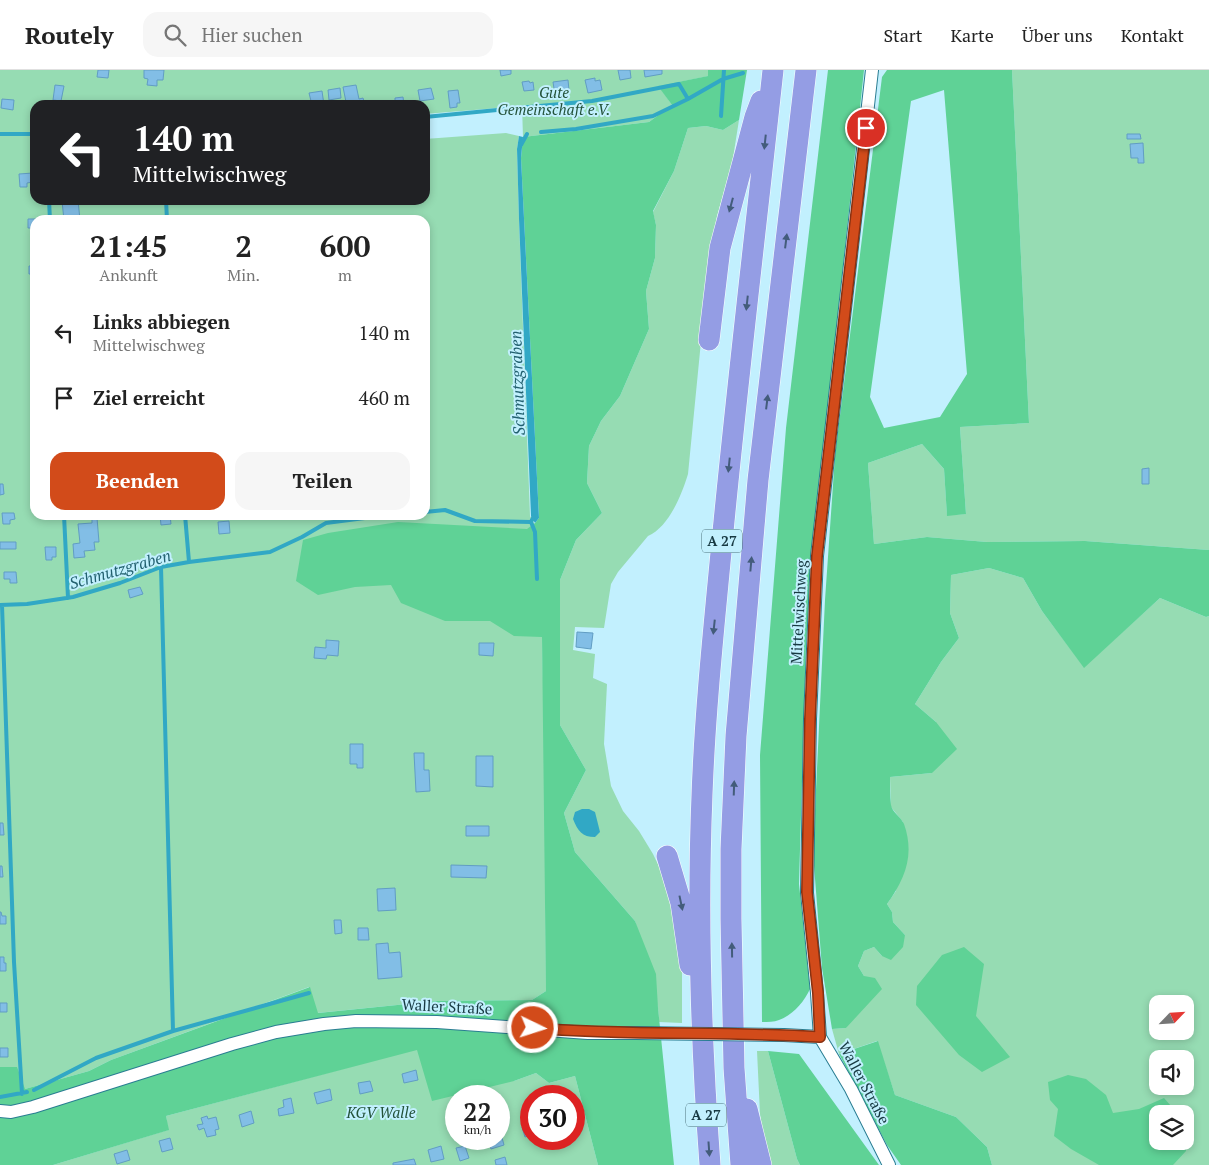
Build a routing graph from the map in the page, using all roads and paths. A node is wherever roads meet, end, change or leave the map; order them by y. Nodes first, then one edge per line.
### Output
1 (806, 70) edge
2 (872, 70) edge
3 (773, 73) edge
4 (709, 340) dead end
5 (667, 856) dead end
6 (701, 1008) junction
7 (820, 1037) junction
8 (734, 1068) junction
9 (0, 1111) edge
10 (710, 1165) edge
11 (741, 1165) edge
12 (761, 1165) edge
13 (889, 1165) edge

8 -> 1 highway, A 27
2 - 7 street, Mittelwischweg
3 -> 4 highway
3 -> 6 highway, A 27
5 -> 6 highway
6 -> 10 highway, A 27
7 - 9 street, Waller Straße, bridge
7 - 13 street, Waller Straße
8 - 11 highway, A 27
8 - 12 highway

